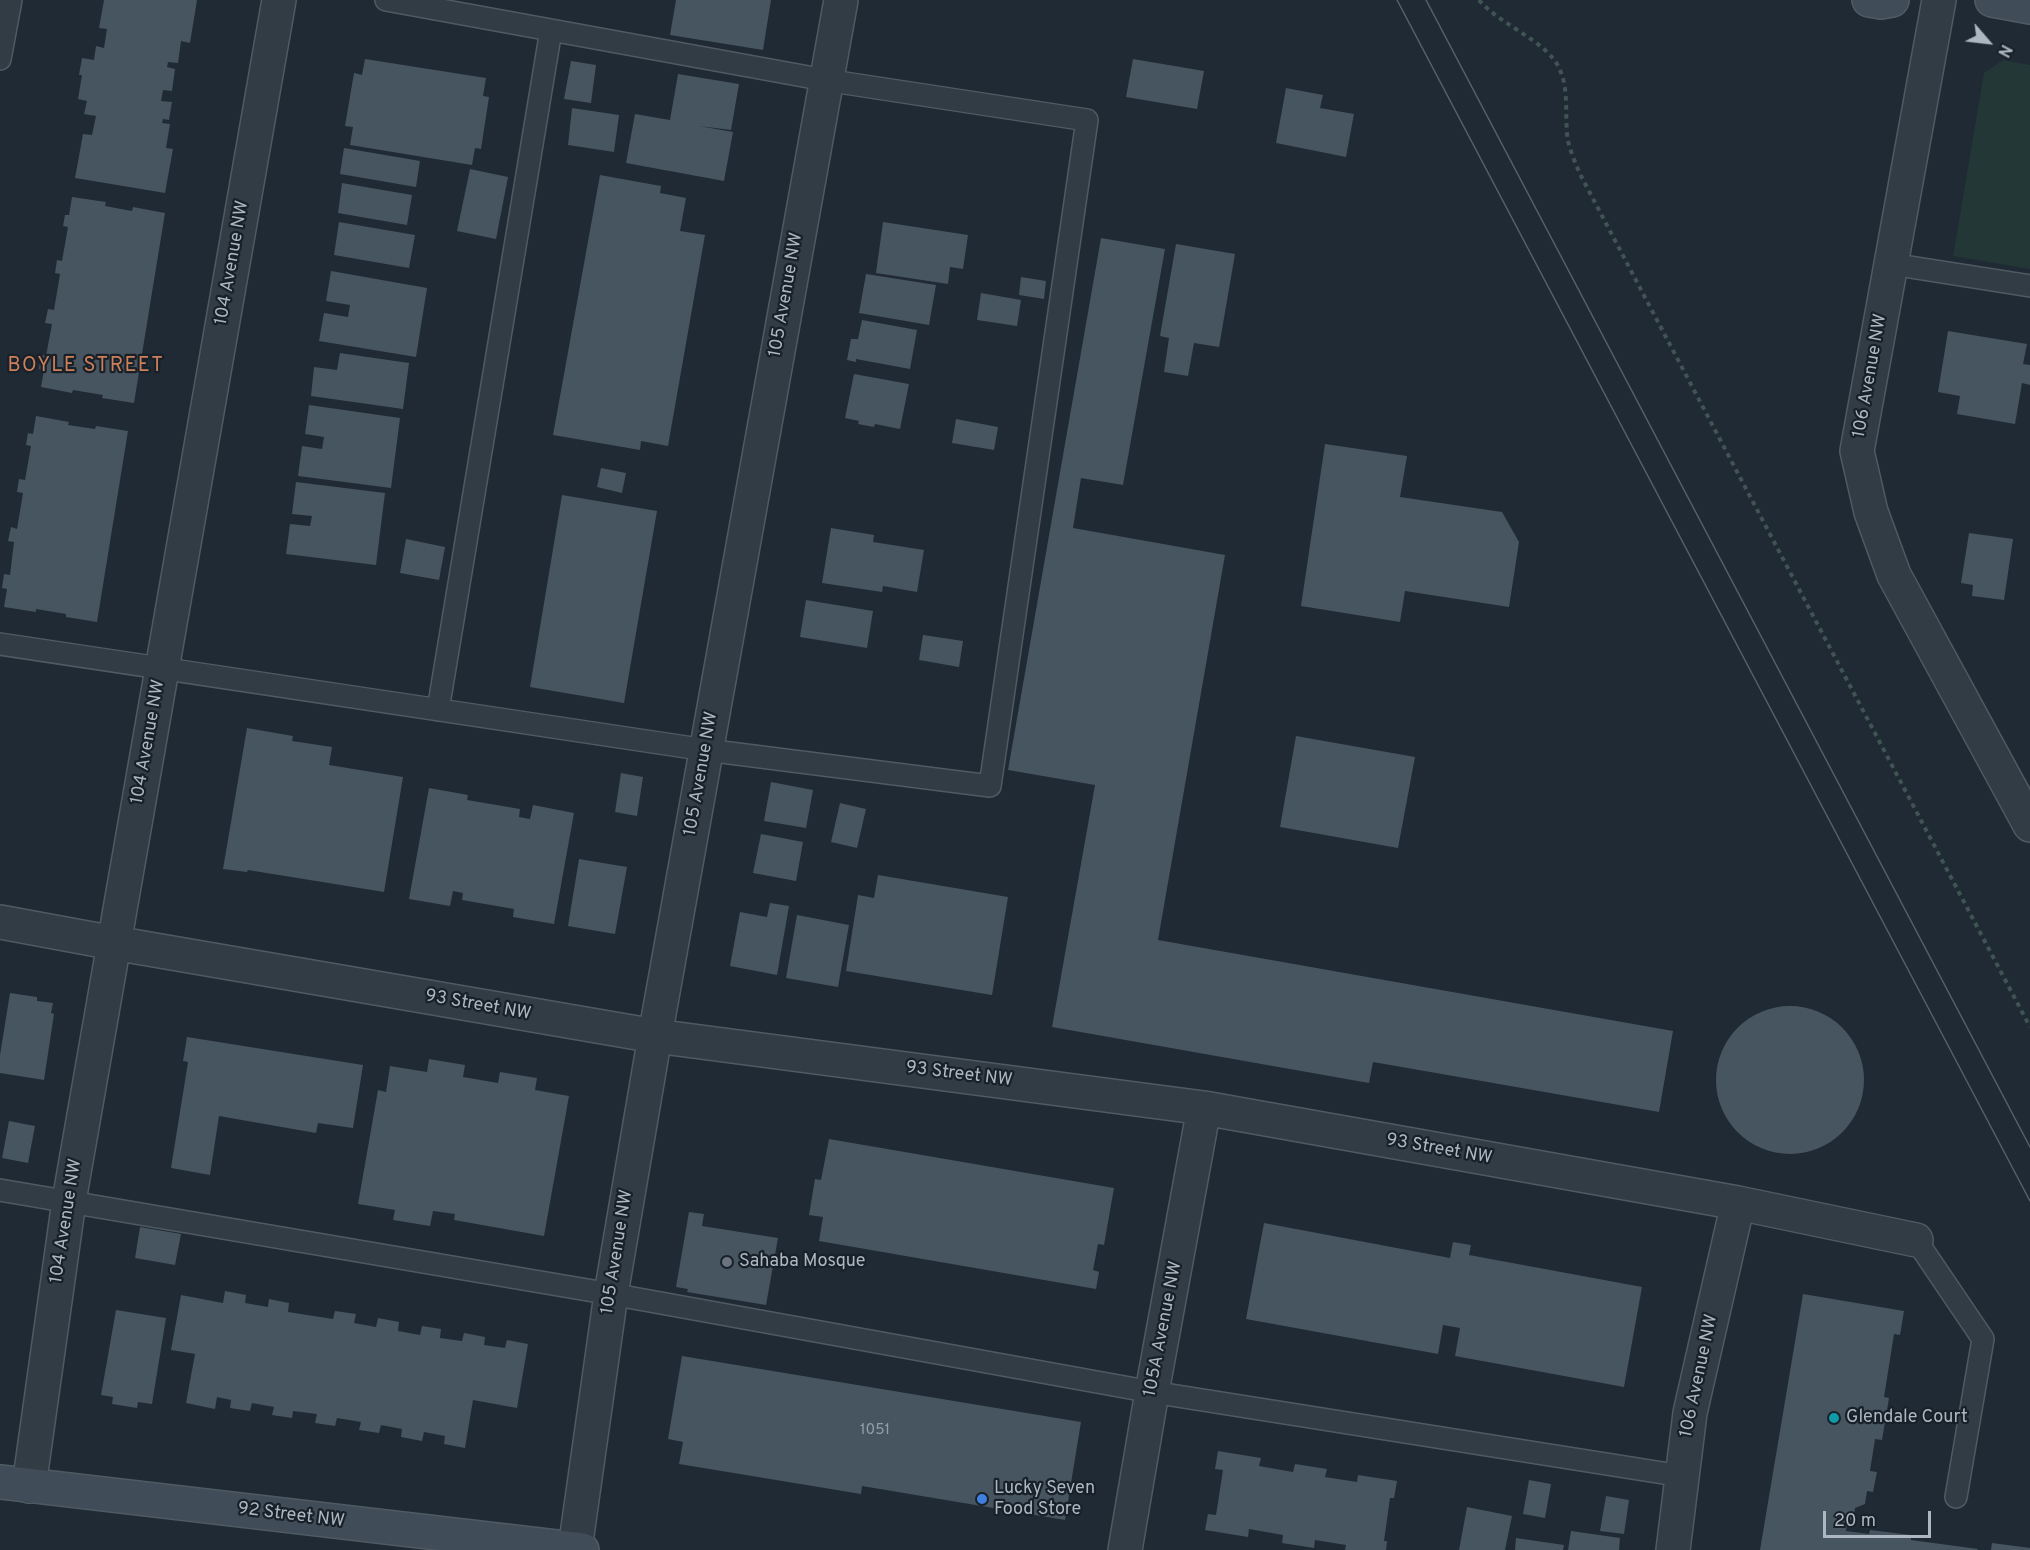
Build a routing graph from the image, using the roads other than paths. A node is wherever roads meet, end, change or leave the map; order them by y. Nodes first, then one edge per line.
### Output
1 (11, 0) edge
2 (279, 0) edge
3 (386, 0) edge
4 (841, 0) edge
5 (1869, 0) edge
6 (1892, 0) edge
7 (1939, 0) edge
8 (1992, 0) edge
9 (2030, 7) edge
10 (551, 30) junction
11 (0, 59) edge
12 (825, 80) junction
13 (1891, 264) junction
14 (2030, 286) edge
15 (0, 644) edge
16 (162, 669) junction
17 (438, 710) junction
18 (706, 750) junction
19 (2030, 825) edge
20 (0, 922) edge
21 (114, 943) junction
22 (655, 1036) junction
23 (1204, 1108) junction
24 (0, 1190) edge
25 (69, 1201) junction
26 (1738, 1203) junction
27 (1916, 1240) joint
28 (611, 1294) junction
29 (1152, 1392) junction
30 (1682, 1476) junction
31 (14, 1484) edge
32 (1956, 1497) dead end
33 (578, 1550) edge
34 (1125, 1550) edge
35 (1673, 1550) edge

1 - 11 lane
2 - 16 street, 104 Avenue NW
3 - 10 lane
4 - 12 street, 105 Avenue NW
5 - 6 street
7 - 13 street, 106 Avenue NW
8 - 9 street
10 - 12 lane
10 - 17 lane
12 - 18 street, 105 Avenue NW
12 - 18 lane
13 - 14 lane
13 - 19 street, 106 Avenue NW
15 - 16 lane
16 - 17 lane
16 - 21 street, 104 Avenue NW
17 - 18 lane
18 - 22 street, 105 Avenue NW
20 - 21 street, 93 Street NW
21 - 22 street, 93 Street NW
21 - 25 street, 104 Avenue NW
22 - 23 street, 93 Street NW
22 - 28 street, 105 Avenue NW
23 - 26 street, 93 Street NW
23 - 29 street, 105A Avenue NW
24 - 25 lane
25 - 28 lane
25 - 31 street, 104 Avenue NW
26 - 27 street, 93 Street NW
26 - 30 street, 106 Avenue NW
27 - 32 lane
28 - 29 lane
28 - 33 street, 105 Avenue NW
29 - 30 lane
29 - 34 street, 105A Avenue NW
30 - 35 street, 106 Avenue NW
31 - 33 street, 92 Street NW

